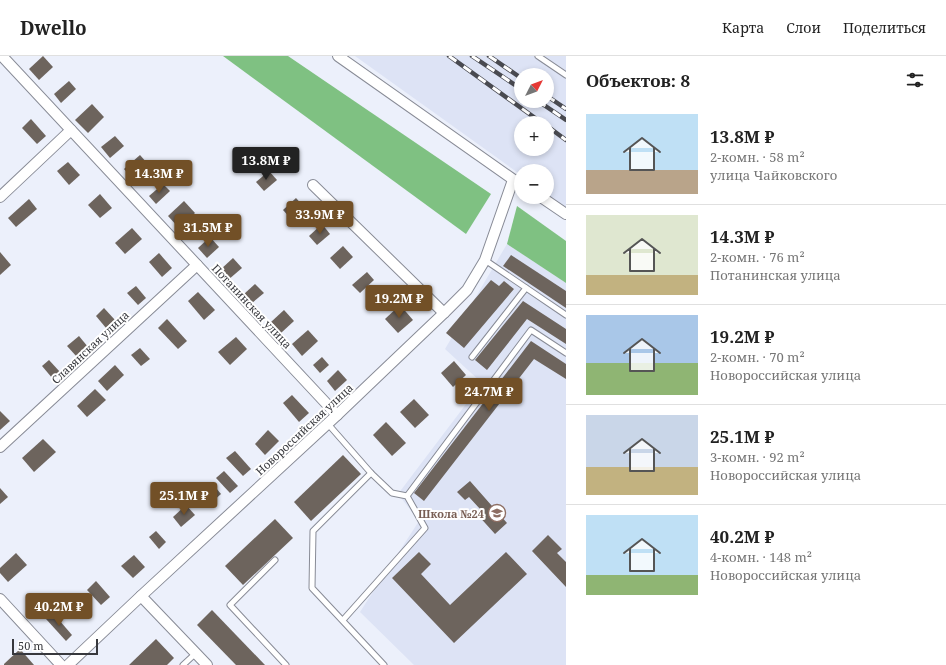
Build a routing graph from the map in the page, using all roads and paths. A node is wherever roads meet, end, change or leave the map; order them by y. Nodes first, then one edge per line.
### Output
1 (2, 56) edge
2 (338, 56) edge
3 (538, 56) edge
4 (566, 76) edge
5 (71, 130) junction
6 (514, 180) edge
7 (313, 185) dead end
8 (514, 189) edge
9 (0, 197) edge
10 (551, 204) edge
11 (566, 214) edge
12 (485, 260) junction
13 (197, 265) junction
14 (526, 288) junction
15 (444, 313) junction
16 (566, 315) edge
17 (566, 354) edge
18 (472, 357) dead end
19 (337, 415) junction
20 (328, 424) junction
21 (0, 447) edge
22 (371, 473) junction
23 (407, 496) junction
24 (275, 560) dead end
25 (141, 596) junction
26 (0, 599) edge
27 (343, 620) junction
28 (196, 653) junction
29 (61, 665) edge
30 (68, 665) edge
31 (183, 665) edge
32 (207, 665) edge
33 (286, 665) edge
34 (384, 665) edge

1 - 5 street, Потанинская улица
2 - 6 street
3 - 4 lane
5 - 9 street
5 - 13 street, Потанинская улица
7 - 15 street
8 - 12 street, Новороссийская улица
10 - 11 street
12 - 14 lane
12 - 15 street, Новороссийская улица
13 - 19 street, Потанинская улица
13 - 21 street, Славянская улица
14 - 16 lane
14 - 18 lane
15 - 19 street, Новороссийская улица
17 - 23 lane
19 - 20 street, Новороссийская улица
20 - 22 lane
20 - 25 street, Новороссийская улица
22 - 23 lane
22 - 27 lane
23 - 27 lane
24 - 33 lane
25 - 28 street
25 - 30 street, Новороссийская улица
26 - 29 street
27 - 34 lane
28 - 31 lane
28 - 32 street

